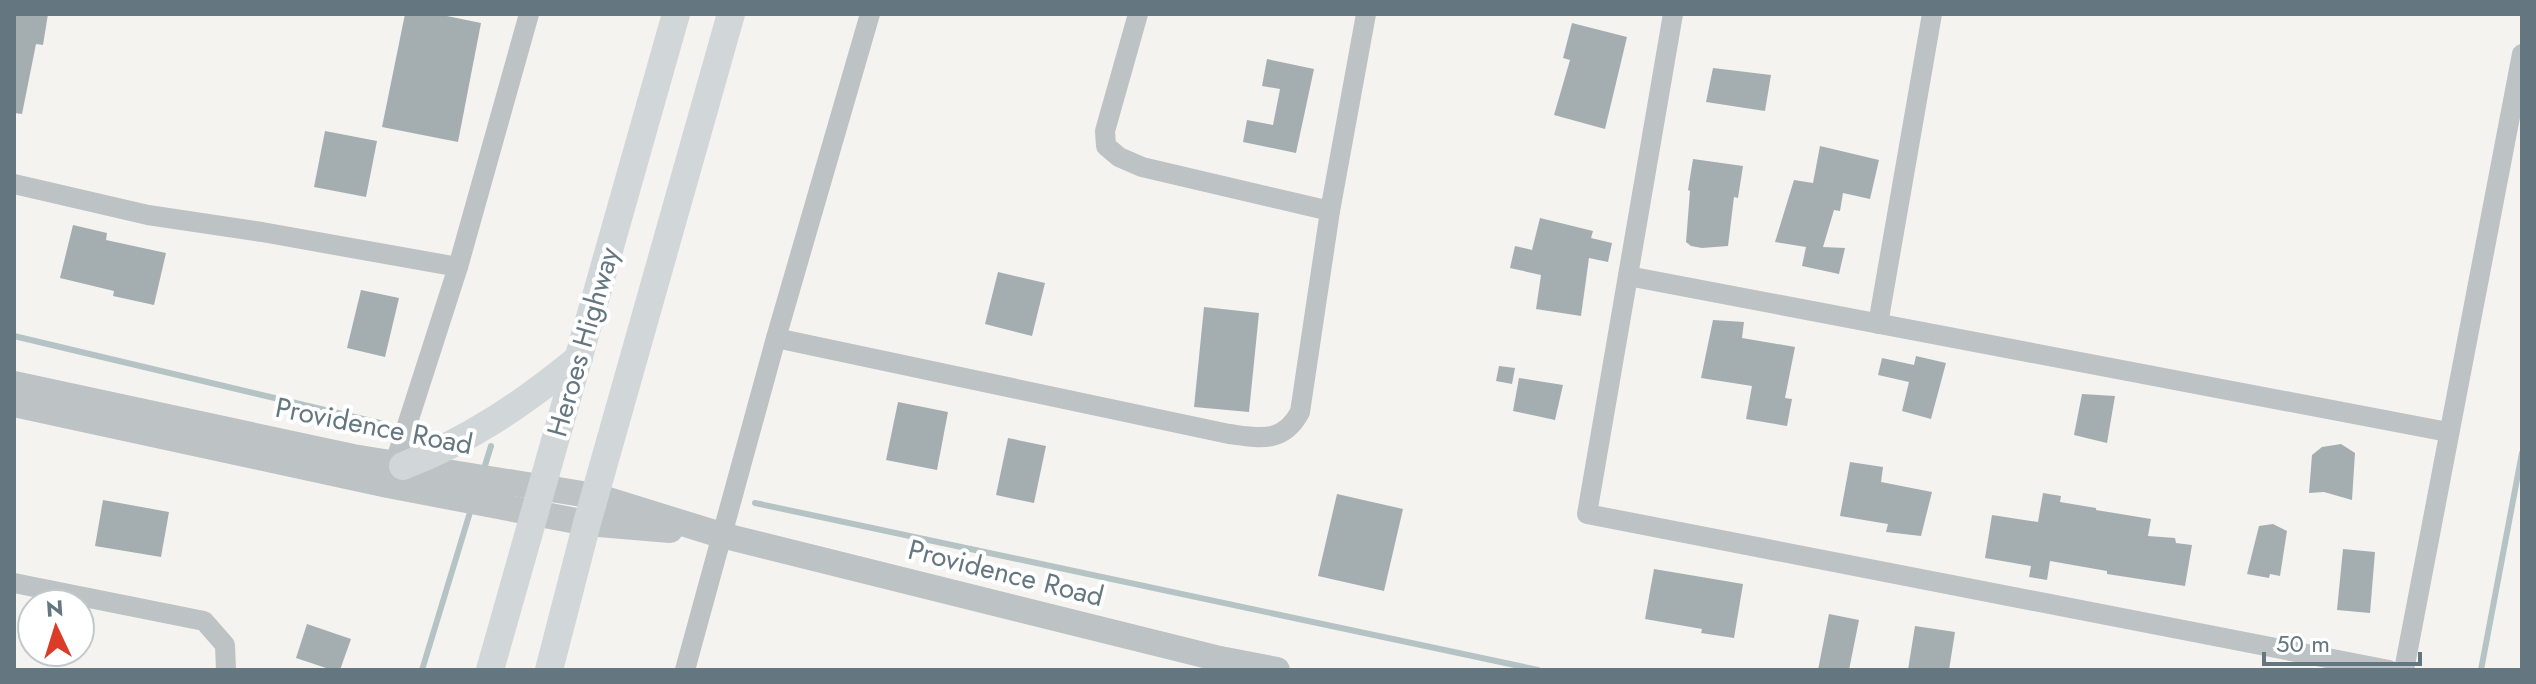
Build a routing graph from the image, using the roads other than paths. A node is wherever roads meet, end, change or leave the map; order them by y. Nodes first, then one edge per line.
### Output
1 (529, 14) edge
2 (676, 14) edge
3 (731, 14) edge
4 (870, 14) edge
5 (1138, 14) edge
6 (1366, 14) edge
7 (1673, 14) edge
8 (1932, 14) edge
9 (2522, 54) edge
10 (14, 184) edge
11 (1330, 211) junction
12 (458, 267) junction
13 (1628, 276) junction
14 (1878, 324) junction
15 (776, 338) junction
16 (579, 358) junction
17 (14, 384) edge
18 (14, 404) edge
19 (2448, 432) junction
20 (395, 472) junction
21 (595, 496) junction
22 (538, 500) junction
23 (587, 523) junction
24 (721, 535) junction
25 (14, 583) edge
26 (1218, 664) edge
27 (226, 670) edge
28 (490, 670) edge
29 (549, 670) edge
30 (685, 670) edge
31 (1277, 670) edge
32 (2389, 670) edge
33 (2404, 670) edge

1 - 12 street
2 - 16 main road, Heroes Highway
3 - 21 main road, Heroes Highway
4 - 15 street
5 - 11 street
6 - 11 street
7 - 13 street
8 - 14 street
9 - 19 street
10 - 12 street
11 - 15 street
12 - 20 street
13 - 14 street
13 - 32 street
14 - 19 street
15 - 24 street
16 - 20 main road
16 - 22 main road, Heroes Highway
17 - 20 street, Providence Road
18 - 20 street, Providence Road
19 - 33 street
20 - 22 street, Providence Road
21 - 22 street, Providence Road
21 - 23 main road, Heroes Highway
21 - 24 street, Providence Road
22 - 23 street, Providence Road
22 - 28 main road, Heroes Highway
23 - 24 street, Providence Road
23 - 29 main road, Heroes Highway
24 - 26 street, Providence Road
24 - 30 street
25 - 27 street
26 - 31 street, Providence Road

